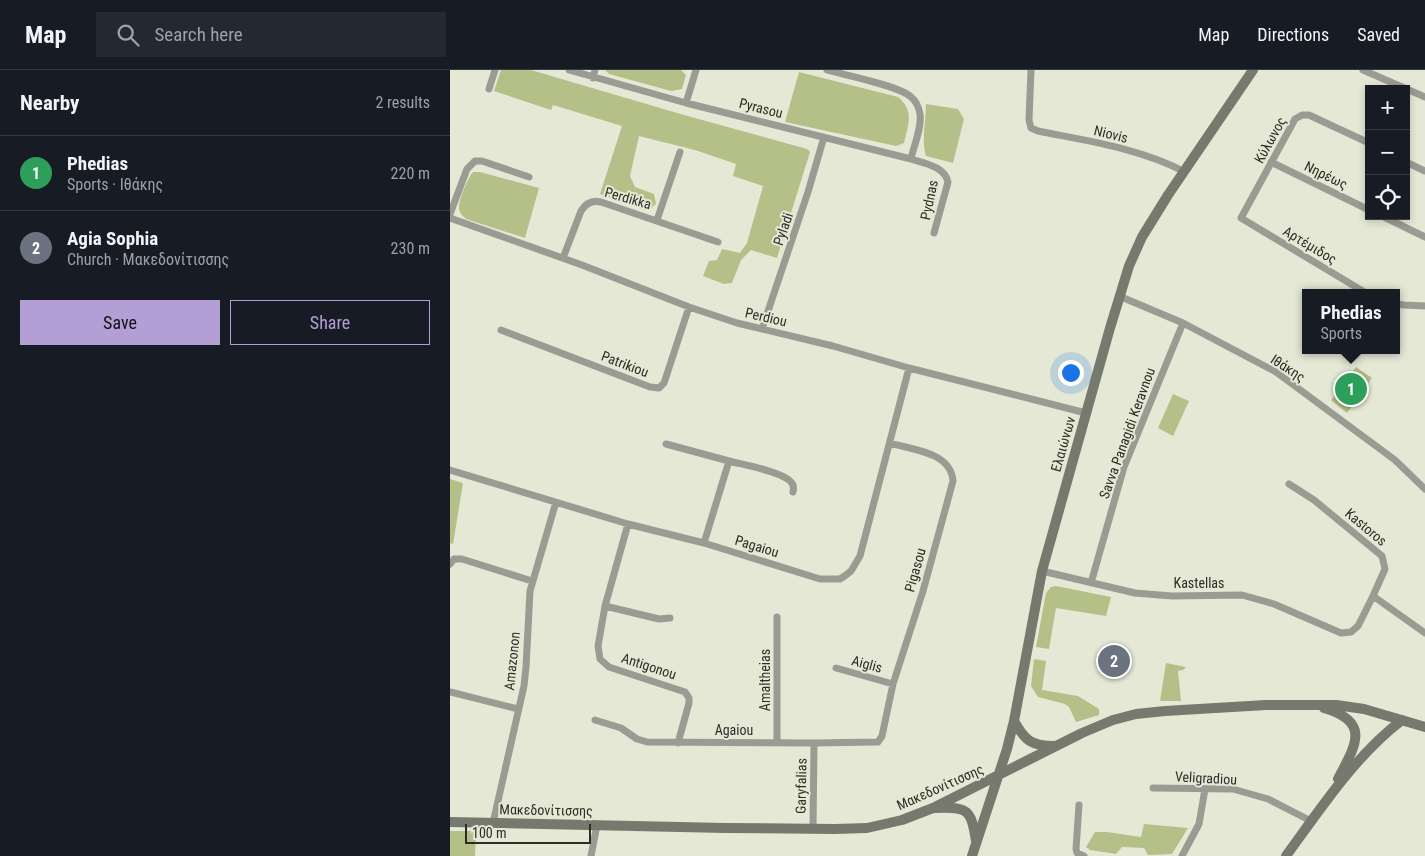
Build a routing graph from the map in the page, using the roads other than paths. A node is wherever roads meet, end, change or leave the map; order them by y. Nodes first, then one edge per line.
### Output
1 (495, 70) edge
2 (569, 70) edge
3 (696, 70) edge
4 (827, 70) edge
5 (1030, 70) edge
6 (1254, 70) edge
7 (1363, 70) edge
8 (594, 74) edge
9 (489, 89) dead end
10 (1425, 97) edge
11 (686, 103) junction
12 (824, 137) junction
13 (1365, 141) edge
14 (680, 152) dead end
15 (911, 159) junction
16 (1271, 162) junction
17 (1410, 164) edge
18 (1184, 171) junction
19 (1425, 171) edge
20 (945, 174) joint
21 (529, 177) dead end
22 (1365, 208) edge
23 (450, 214) edge
24 (450, 218) edge
25 (1241, 218) joint
26 (657, 220) junction
27 (1390, 220) edge
28 (934, 233) dead end
29 (1425, 237) edge
30 (718, 242) dead end
31 (563, 258) junction
32 (1359, 289) edge
33 (1120, 296) junction
34 (1400, 304) edge
35 (1425, 306) edge
36 (690, 307) junction
37 (1183, 322) junction
38 (762, 329) junction
39 (501, 330) dead end
40 (909, 368) junction
41 (1086, 413) junction
42 (890, 443) junction
43 (666, 444) dead end
44 (729, 460) junction
45 (450, 470) edge
46 (1289, 484) dead end
47 (1425, 488) edge
48 (794, 492) dead end
49 (556, 502) junction
50 (628, 524) junction
51 (704, 543) junction
52 (450, 564) edge
53 (1042, 571) junction
54 (532, 581) junction
55 (1091, 583) junction
56 (1373, 596) junction
57 (605, 606) junction
58 (777, 617) dead end
59 (670, 618) dead end
60 (1351, 632) joint
61 (1425, 633) edge
62 (836, 668) dead end
63 (893, 684) junction
64 (450, 692) edge
65 (1312, 705) junction
66 (518, 709) junction
67 (596, 720) dead end
68 (1402, 720) junction
69 (1014, 721) junction
70 (1423, 724) edge
71 (878, 742) joint
72 (678, 743) junction
73 (778, 743) junction
74 (814, 743) junction
75 (1056, 746) junction
76 (1000, 775) junction
77 (1154, 788) dead end
78 (1205, 789) junction
79 (1330, 796) junction
80 (1079, 805) dead end
81 (933, 808) junction
82 (1311, 821) junction
83 (450, 822) edge
84 (493, 823) junction
85 (597, 825) junction
86 (813, 829) junction
87 (977, 843) junction
88 (592, 856) edge
89 (972, 856) edge
90 (1084, 856) edge
91 (1182, 856) edge
92 (1286, 856) edge

1 - 9 street
2 - 8 street, Pyrasou
3 - 11 street
4 - 15 street
5 - 18 street, Niovis
6 - 18 main road, Ελαιώνων
7 - 10 street
8 - 11 street, Pyrasou
11 - 12 street, Pyrasou
12 - 15 street, Pyrasou
12 - 38 street, Pyladi
13 - 16 street, Κύλωνος
14 - 26 street
15 - 20 street, Pyrasou
16 - 22 street, Νηρέως
16 - 25 street, Κύλωνος
17 - 19 street
18 - 33 main road, Ελαιώνων
20 - 28 street, Pydnas
21 - 23 street
24 - 31 street, Perdiou
25 - 32 street, Αρτέμιδος
26 - 30 street, Perdikka
26 - 31 street, Perdikka
27 - 29 street
31 - 36 street, Perdiou
33 - 37 street, Ιθάκης
33 - 41 main road, Ελαιώνων
34 - 35 street
36 - 38 street, Perdiou
36 - 39 street, Patrikiou
37 - 47 street, Ιθάκης
37 - 55 street, Savva Panagidi Keravnou
38 - 40 street, Perdiou
40 - 41 street, Perdiou
40 - 42 street, Pagaiou
41 - 53 main road, Ελαιώνων
42 - 51 street, Pagaiou
42 - 63 street, Pigasou
43 - 44 street
44 - 48 street
44 - 51 street
45 - 49 street, Pagaiou
46 - 56 street, Kastoros
49 - 50 street, Pagaiou
49 - 54 street, Amazonon
50 - 51 street, Pagaiou
50 - 57 street
52 - 54 street
53 - 55 street, Kastellas
53 - 69 main road, Ελαιώνων
54 - 66 street, Amazonon
55 - 60 street, Kastellas
56 - 60 street, Kastoros
56 - 61 street
57 - 59 street
57 - 72 street, Antigonou
58 - 73 street, Amaltheias
62 - 63 street, Aiglis
63 - 71 street, Pigasou
64 - 66 street
65 - 68 main road, Μακεδονίτισσης
65 - 75 main road, Μακεδονίτισσης
65 - 79 main road
66 - 84 street, Amazonon
67 - 72 street, Agaiou
68 - 70 main road, Μακεδονίτισσης
68 - 79 main road
69 - 75 main road
69 - 76 main road, Ελαιώνων
71 - 74 street, Agaiou
72 - 73 street, Agaiou
73 - 74 street, Agaiou
74 - 86 street, Garyfalias
75 - 76 main road, Μακεδονίτισσης
76 - 81 main road, Μακεδονίτισσης
76 - 87 main road, Ελαιώνων
77 - 78 street, Veligradiou
78 - 82 street, Veligradiou
78 - 91 street
79 - 82 main road
80 - 90 street
81 - 86 main road, Μακεδονίτισσης
81 - 87 main road
82 - 92 main road
83 - 84 main road, Μακεδονίτισσης
84 - 85 main road, Μακεδονίτισσης
85 - 86 main road, Μακεδονίτισσης
85 - 88 street
87 - 89 main road, Ελαιώνων

